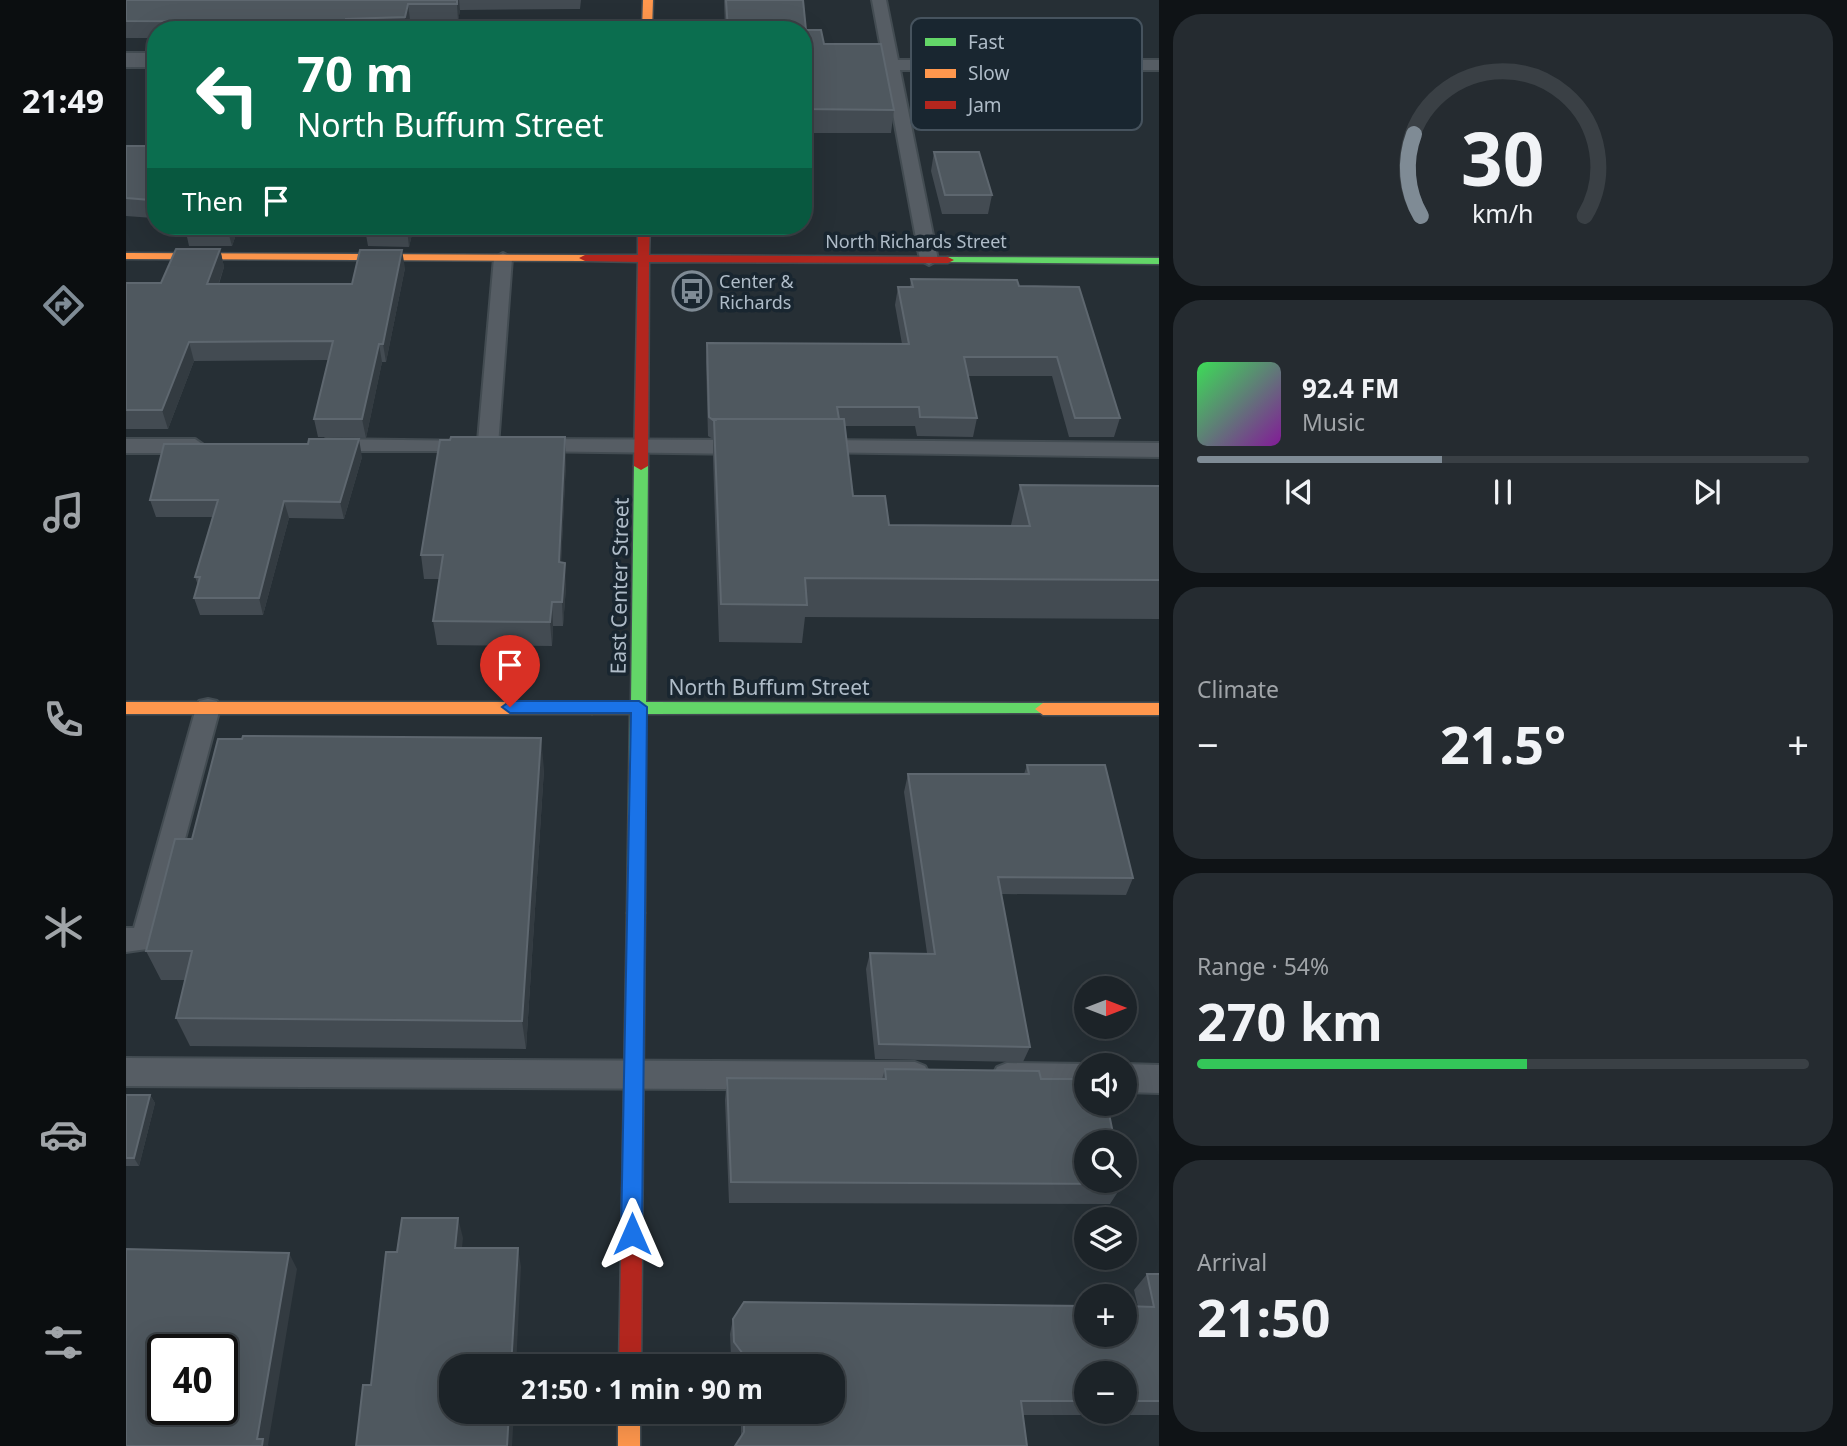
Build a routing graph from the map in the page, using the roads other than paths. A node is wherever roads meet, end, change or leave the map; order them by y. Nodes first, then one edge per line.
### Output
1 (648, 0) edge
2 (879, 0) edge
3 (647, 21) edge
4 (126, 60) edge
5 (147, 60) edge
6 (893, 65) junction
7 (911, 65) edge
8 (645, 235) edge
9 (126, 256) edge
10 (503, 258) junction
11 (644, 259) junction
12 (929, 260) junction
13 (1159, 261) edge
14 (126, 446) edge
15 (209, 446) edge
16 (307, 446) edge
17 (488, 446) junction
18 (642, 446) junction
19 (760, 447) edge
20 (802, 447) edge
21 (1159, 450) edge
22 (639, 707) junction
23 (126, 708) edge
24 (208, 708) junction
25 (1159, 709) edge
26 (126, 940) edge
27 (126, 1072) edge
28 (634, 1074) junction
29 (1074, 1078) edge
30 (1137, 1078) edge
31 (1159, 1079) edge
32 (630, 1354) edge
33 (629, 1424) edge
34 (629, 1446) edge

1 - 3 street
2 - 6 lane
4 - 5 street
6 - 7 lane
6 - 12 lane
8 - 11 street, East Center Street
9 - 10 street, North Richards Street
10 - 11 street, North Richards Street
10 - 17 lane
11 - 12 street, North Richards Street
11 - 18 street, East Center Street
12 - 13 street, North Richards Street
14 - 15 lane
16 - 17 lane
17 - 18 lane
18 - 19 lane
18 - 22 street, East Center Street
20 - 21 lane
22 - 24 street, North Buffum Street
22 - 25 street, North Buffum Street
22 - 28 street, East Center Street
23 - 24 street, North Buffum Street
24 - 26 lane
27 - 28 lane
28 - 29 lane
28 - 32 street, East Center Street
30 - 31 lane
33 - 34 street

